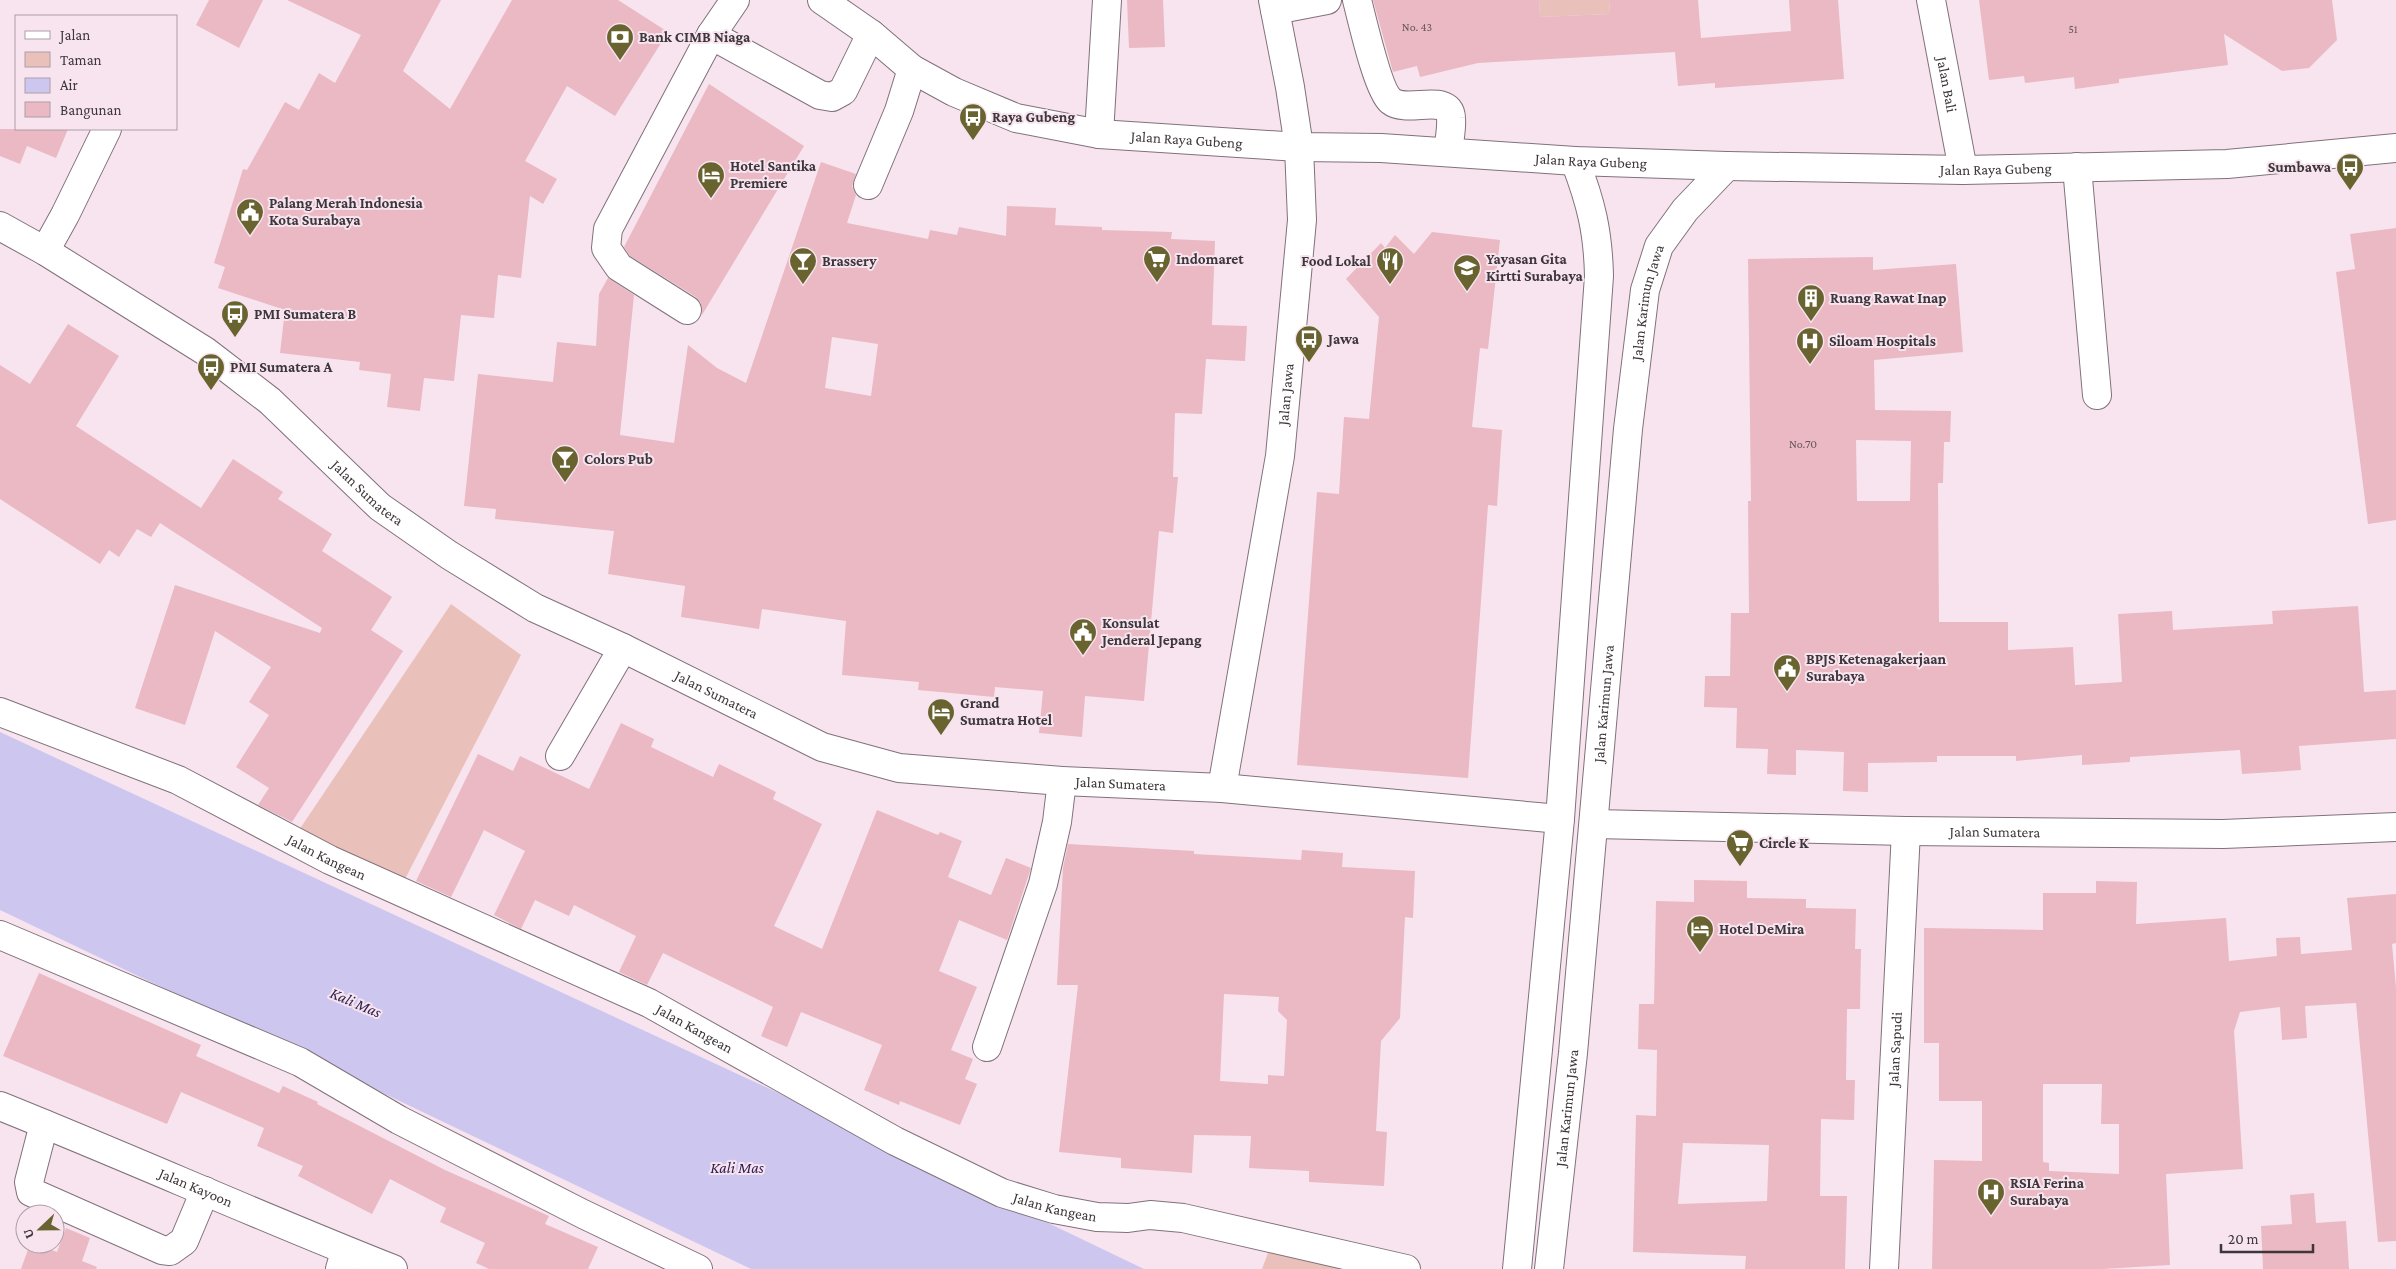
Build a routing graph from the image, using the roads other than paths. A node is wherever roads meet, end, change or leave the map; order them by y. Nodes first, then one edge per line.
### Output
1 (735, 0) edge
2 (822, 0) edge
3 (1108, 0) edge
4 (1327, 0) edge
5 (1357, 0) edge
6 (1931, 0) edge
7 (1274, 5) edge
8 (871, 34) junction
9 (711, 35) junction
10 (912, 69) junction
11 (107, 130) edge
12 (1099, 134) junction
13 (1299, 146) junction
14 (2396, 148) edge
15 (1448, 152) junction
16 (1576, 161) junction
17 (1727, 166) junction
18 (2077, 167) junction
19 (1963, 170) junction
20 (868, 185) dead end
21 (0, 226) edge
22 (45, 251) junction
23 (687, 310) dead end
24 (2097, 395) dead end
25 (1588, 427) junction
26 (1628, 429) junction
27 (623, 648) junction
28 (0, 712) edge
29 (560, 756) dead end
30 (1062, 781) junction
31 (1222, 788) junction
32 (1560, 820) junction
33 (1595, 824) junction
34 (2396, 827) edge
35 (1906, 831) junction
36 (0, 935) edge
37 (987, 1047) dead end
38 (0, 1106) edge
39 (44, 1124) junction
40 (205, 1190) junction
41 (343, 1260) edge
42 (381, 1267) edge
43 (698, 1269) edge
44 (1406, 1269) edge
45 (1517, 1269) edge
46 (1549, 1269) edge
47 (1884, 1269) edge

1 - 9 main road
2 - 8 main road, Jalan Raya Gubeng
3 - 12 main road
4 - 7 main road
5 - 15 main road
6 - 19 main road, Jalan Bali
7 - 13 main road, Jalan Jawa
8 - 9 main road
8 - 10 main road, Jalan Raya Gubeng
9 - 23 main road
10 - 12 main road, Jalan Raya Gubeng
10 - 20 main road
11 - 22 main road
12 - 13 main road, Jalan Raya Gubeng
13 - 15 main road, Jalan Raya Gubeng
13 - 31 main road, Jalan Jawa
14 - 18 main road, Jalan Raya Gubeng
15 - 16 main road, Jalan Raya Gubeng
16 - 17 main road, Jalan Raya Gubeng
16 - 25 main road
17 - 19 main road, Jalan Raya Gubeng
17 - 26 main road, Jalan Karimun Jawa
18 - 19 main road, Jalan Raya Gubeng
18 - 24 main road
21 - 22 main road, Jalan Sumatera
22 - 27 main road, Jalan Sumatera
25 - 26 main road
25 - 32 main road
26 - 33 main road, Jalan Karimun Jawa
27 - 29 main road
27 - 30 main road, Jalan Sumatera
28 - 44 main road, Jalan Kangean
30 - 31 main road, Jalan Sumatera
30 - 37 main road
31 - 32 main road, Jalan Sumatera
32 - 45 main road
33 - 35 main road, Jalan Sumatera
33 - 46 main road, Jalan Karimun Jawa
34 - 35 main road, Jalan Sumatera
35 - 47 main road, Jalan Sapudi
36 - 43 main road
38 - 39 main road, Jalan Kayoon
39 - 40 main road, Jalan Kayoon
39 - 40 main road
40 - 41 main road, Jalan Kayoon
41 - 42 main road, Jalan Kayoon

